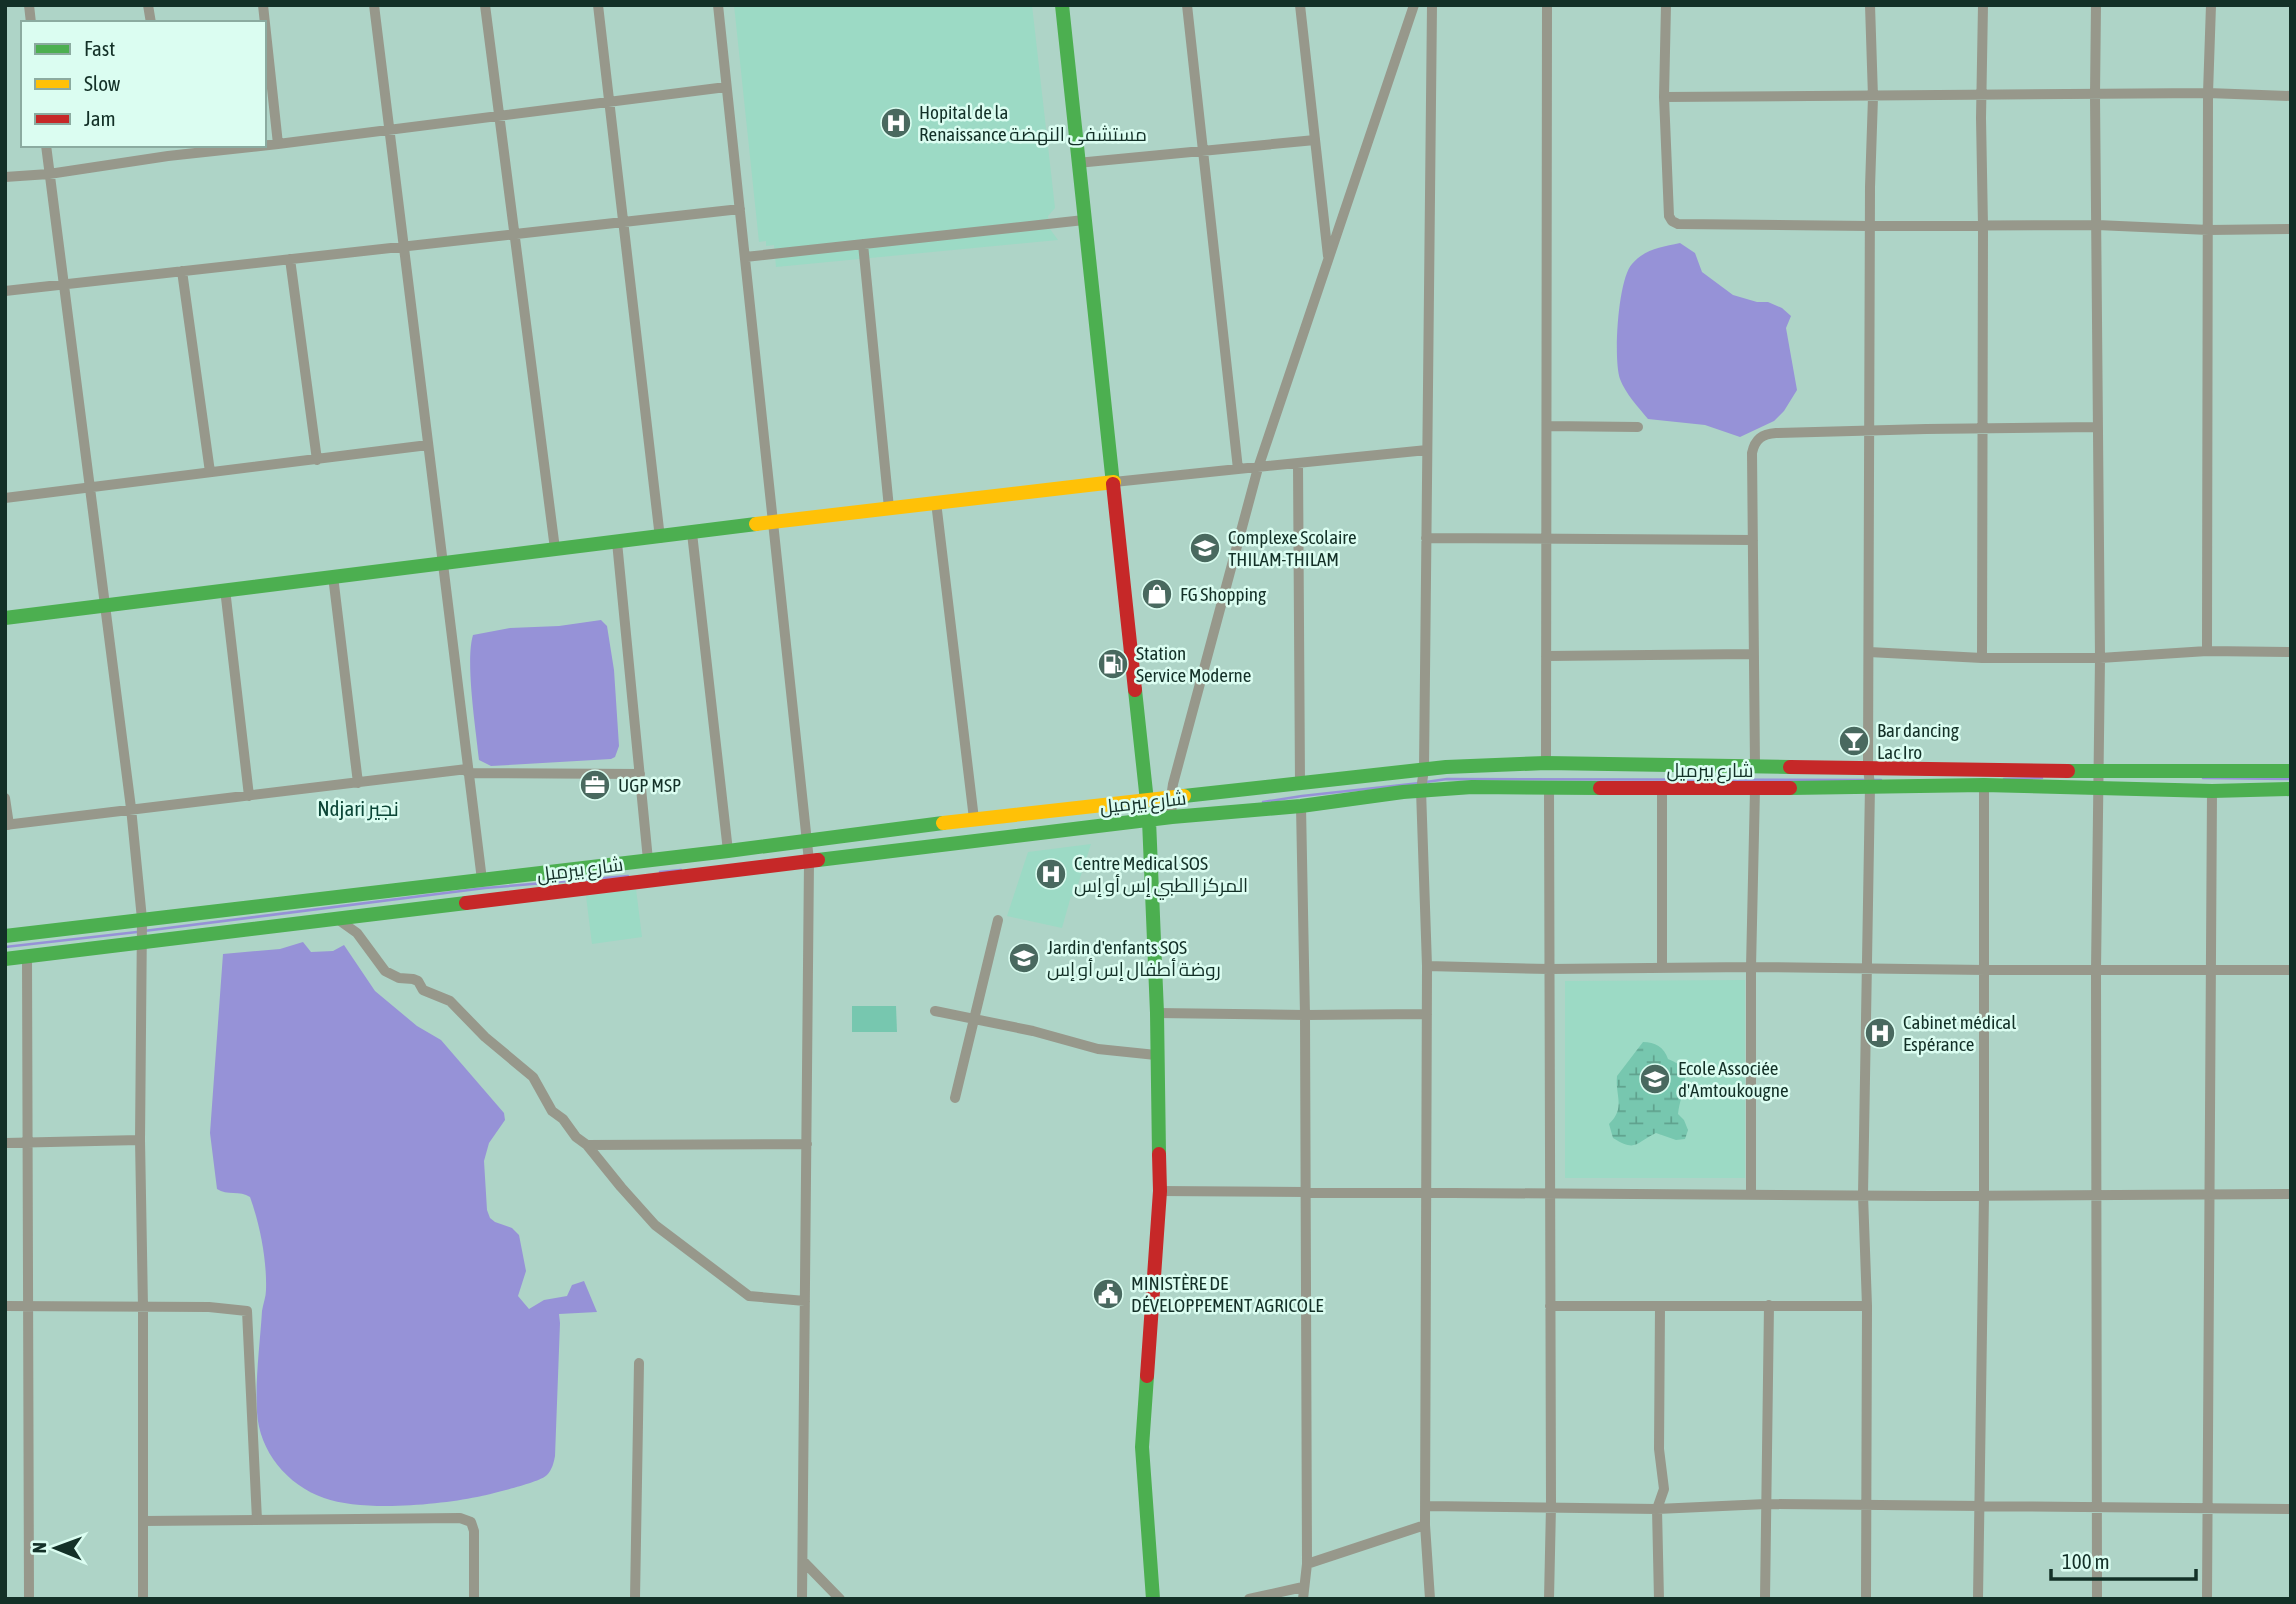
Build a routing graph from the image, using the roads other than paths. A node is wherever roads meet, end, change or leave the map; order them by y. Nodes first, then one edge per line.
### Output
1 (374, 5) edge
2 (485, 5) edge
3 (598, 5) edge
4 (718, 5) edge
5 (1062, 5) edge
6 (1187, 5) edge
7 (1300, 5) edge
8 (1414, 5) edge
9 (1432, 5) edge
10 (1547, 5) edge
11 (1666, 5) edge
12 (1870, 5) edge
13 (1983, 5) edge
14 (2096, 5) edge
15 (2211, 5) edge
16 (266, 33) edge
17 (726, 87) junction
18 (2208, 93) junction
19 (2095, 95) junction
20 (1981, 96) junction
21 (2291, 96) edge
22 (1664, 97) junction
23 (1873, 97) junction
24 (609, 102) junction
25 (499, 116) junction
26 (390, 129) junction
27 (1315, 140) junction
28 (278, 144) junction
29 (266, 145) edge
30 (46, 147) edge
31 (223, 147) edge
32 (168, 150) edge
33 (1203, 152) junction
34 (1077, 163) junction
35 (49, 174) junction
36 (5, 177) edge
37 (740, 209) junction
38 (1084, 220) junction
39 (623, 222) junction
40 (2097, 225) junction
41 (1870, 226) junction
42 (1983, 226) junction
43 (2291, 229) edge
44 (2209, 230) junction
45 (514, 234) junction
46 (863, 244) junction
47 (405, 246) junction
48 (745, 257) junction
49 (290, 259) junction
50 (1328, 260) junction
51 (183, 271) junction
52 (65, 286) junction
53 (5, 291) edge
54 (1547, 426) junction
55 (1638, 427) dead end
56 (2098, 427) junction
57 (1981, 429) junction
58 (1870, 430) junction
59 (428, 445) junction
60 (1427, 450) junction
61 (317, 460) junction
62 (1298, 464) junction
63 (1258, 468) junction
64 (1238, 469) junction
65 (210, 472) junction
66 (1114, 482) junction
67 (90, 488) junction
68 (5, 498) edge
69 (936, 502) junction
70 (889, 508) junction
71 (773, 522) junction
72 (692, 533) junction
73 (660, 538) junction
74 (1426, 538) junction
75 (1546, 539) junction
76 (1753, 540) junction
77 (617, 542) junction
78 (555, 549) junction
79 (442, 564) junction
80 (332, 576) junction
81 (225, 589) junction
82 (105, 605) junction
83 (5, 618) edge
84 (2207, 651) junction
85 (1868, 652) junction
86 (2291, 652) edge
87 (1752, 654) junction
88 (1546, 656) junction
89 (1982, 658) junction
90 (2100, 658) junction
91 (1546, 763) junction
92 (1755, 767) junction
93 (1868, 767) junction
94 (1424, 769) junction
95 (468, 771) junction
96 (2291, 771) edge
97 (2100, 772) junction
98 (640, 774) junction
99 (358, 783) junction
100 (1300, 784) junction
101 (1984, 785) junction
102 (1870, 786) junction
103 (2099, 788) junction
104 (1549, 789) junction
105 (1662, 789) junction
106 (1755, 789) junction
107 (2291, 789) edge
108 (1421, 790) junction
109 (2212, 791) junction
110 (249, 796) junction
111 (5, 798) edge
112 (1171, 798) junction
113 (1148, 801) junction
114 (1301, 806) junction
115 (131, 808) junction
116 (1172, 817) junction
117 (974, 819) junction
118 (1149, 820) junction
119 (7, 825) edge
120 (808, 850) junction
121 (727, 851) junction
122 (649, 860) junction
123 (482, 880) junction
124 (336, 918) junction
125 (998, 920) dead end
126 (143, 931) junction
127 (5, 936) edge
128 (27, 956) junction
129 (5, 959) edge
130 (1427, 966) junction
131 (1662, 967) junction
132 (1751, 967) junction
133 (1866, 968) junction
134 (1549, 969) junction
135 (2211, 969) junction
136 (1985, 970) junction
137 (2096, 970) junction
138 (2291, 970) edge
139 (935, 1011) dead end
140 (1157, 1013) junction
141 (1427, 1014) junction
142 (1305, 1015) junction
143 (975, 1019) junction
144 (1156, 1055) junction
145 (955, 1098) dead end
146 (140, 1140) junction
147 (5, 1143) edge
148 (28, 1143) junction
149 (807, 1144) junction
150 (587, 1145) junction
151 (1160, 1191) junction
152 (1551, 1192) junction
153 (1305, 1193) junction
154 (1428, 1193) junction
155 (1751, 1194) junction
156 (2208, 1194) junction
157 (2291, 1194) edge
158 (1863, 1195) junction
159 (2098, 1195) junction
160 (1984, 1196) junction
161 (805, 1301) junction
162 (1769, 1305) junction
163 (5, 1306) edge
164 (30, 1306) junction
165 (1550, 1306) junction
166 (1660, 1306) junction
167 (1867, 1306) junction
168 (143, 1307) junction
169 (639, 1363) dead end
170 (1766, 1504) junction
171 (1867, 1505) junction
172 (1425, 1506) junction
173 (1551, 1506) junction
174 (1981, 1506) junction
175 (2098, 1506) junction
176 (1657, 1508) junction
177 (2207, 1508) junction
178 (2291, 1509) edge
179 (257, 1520) junction
180 (144, 1521) junction
181 (1425, 1525) junction
182 (803, 1560) junction
183 (1307, 1564) junction
184 (1303, 1587) junction
185 (29, 1599) edge
186 (143, 1599) edge
187 (474, 1599) edge
188 (635, 1599) edge
189 (802, 1599) edge
190 (840, 1599) edge
191 (1153, 1599) edge
192 (1249, 1599) edge
193 (1303, 1599) edge
194 (1430, 1599) edge
195 (1549, 1599) edge
196 (1659, 1599) edge
197 (1765, 1599) edge
198 (1866, 1599) edge
199 (1978, 1599) edge
200 (2097, 1599) edge
201 (2207, 1599) edge

1 - 26 street
2 - 25 street
3 - 24 street
4 - 17 street
5 - 34 street
6 - 33 street
7 - 27 street
8 - 50 street
9 - 60 street
10 - 54 street
11 - 22 street
12 - 23 street
13 - 20 street
14 - 19 street
15 - 18 street
16 - 28 street
17 - 24 street
17 - 37 street
18 - 19 street
18 - 21 street
18 - 44 street
19 - 20 street
19 - 40 street
20 - 23 street
20 - 42 street
22 - 23 street
22 - 41 street
23 - 41 street
24 - 25 street
24 - 39 street
25 - 26 street
25 - 45 street
26 - 28 street
26 - 47 street
27 - 33 street
27 - 50 street
28 - 29 street
30 - 35 street
31 - 32 street
32 - 35 street
33 - 34 street
33 - 64 street
34 - 38 street
35 - 36 street
35 - 52 street
37 - 39 street
37 - 48 street
38 - 46 street
38 - 66 street
39 - 45 street
39 - 73 street
40 - 42 street
40 - 44 street
40 - 56 street
41 - 42 street
41 - 58 street
42 - 57 street
43 - 44 street
44 - 84 street
45 - 47 street
45 - 78 street
46 - 48 street
46 - 70 street
47 - 49 street
47 - 59 street
48 - 71 street
49 - 51 street
49 - 61 street
50 - 63 street
51 - 52 street
51 - 65 street
52 - 53 street
52 - 67 street
54 - 55 street
54 - 75 street
56 - 57 street
56 - 90 street
57 - 58 street
57 - 89 street
58 - 76 street
58 - 85 street
59 - 61 street
59 - 79 street
60 - 62 street
60 - 74 street
61 - 65 street
62 - 63 street
62 - 100 street
63 - 64 street
63 - 112 street
64 - 66 street
65 - 67 street
66 - 69 street
66 - 113 street
67 - 68 street
67 - 82 street
69 - 70 street
69 - 117 street
70 - 71 street
71 - 72 street
71 - 120 street
72 - 73 street
72 - 121 street
73 - 77 street
74 - 75 street
74 - 94 street
75 - 76 street
75 - 88 street
76 - 87 street
77 - 78 street
77 - 98 street
78 - 79 street
79 - 80 street
79 - 95 street
80 - 81 street
80 - 99 street
81 - 82 street
81 - 110 street
82 - 83 street
82 - 115 street
84 - 86 street
84 - 90 street
85 - 89 street
85 - 93 street
87 - 88 street
87 - 92 street
88 - 91 street
89 - 90 street
90 - 97 street
91 - 92 street, شارع بيرميل
91 - 94 street, شارع بيرميل
92 - 93 street, شارع بيرميل
93 - 97 street, شارع بيرميل
93 - 102 street
94 - 100 street, شارع بيرميل
94 - 108 street
95 - 98 street
95 - 99 street
95 - 123 street
96 - 97 street, شارع بيرميل
97 - 103 street
98 - 122 street
99 - 110 street
100 - 112 street, شارع بيرميل
101 - 102 street, شارع بيرميل
101 - 103 street, شارع بيرميل
101 - 136 street
102 - 106 street, شارع بيرميل
102 - 133 street
103 - 109 street, شارع بيرميل
103 - 137 street
104 - 105 street, شارع بيرميل
104 - 108 street, شارع بيرميل
104 - 134 street
105 - 106 street, شارع بيرميل
105 - 131 street
106 - 132 street
107 - 109 street, شارع بيرميل
108 - 114 street, شارع بيرميل
108 - 130 street
109 - 135 street
110 - 115 street
111 - 119 street
112 - 113 street, شارع بيرميل
112 - 116 street
113 - 117 street, شارع بيرميل
113 - 118 street
114 - 116 street, شارع بيرميل
114 - 142 street
115 - 119 street
115 - 126 street
116 - 118 street, شارع بيرميل
117 - 120 street, شارع بيرميل
118 - 120 street, شارع بيرميل
118 - 140 street
120 - 121 street, شارع بيرميل
120 - 124 street, شارع بيرميل
120 - 149 street
121 - 122 street, شارع بيرميل
122 - 123 street, شارع بيرميل
123 - 126 street, شارع بيرميل
124 - 126 street, شارع بيرميل
124 - 150 street
125 - 143 street
126 - 127 street, شارع بيرميل
126 - 128 street, شارع بيرميل
126 - 146 street
128 - 129 street, شارع بيرميل
128 - 148 street
130 - 134 street
130 - 141 street
131 - 132 street
131 - 134 street
132 - 133 street
132 - 155 street
133 - 136 street
133 - 158 street
134 - 152 street
135 - 137 street
135 - 138 street
135 - 156 street
136 - 137 street
136 - 160 street
137 - 159 street
139 - 143 street
140 - 142 street
140 - 144 street
141 - 142 street
141 - 154 street
142 - 153 street
143 - 144 street
143 - 145 street
144 - 151 street
146 - 148 street
146 - 168 street
147 - 148 street
148 - 164 street
149 - 150 street
149 - 161 street
150 - 161 street
151 - 153 street
151 - 191 street
152 - 154 street
152 - 155 street
152 - 165 street
153 - 154 street
153 - 183 street
154 - 172 street
155 - 158 street
156 - 157 street
156 - 159 street
156 - 177 street
158 - 160 street
158 - 167 street
159 - 160 street
159 - 175 street
160 - 174 street
161 - 182 street
162 - 166 street
162 - 167 street
162 - 170 street
163 - 164 street
164 - 168 street
164 - 185 street
165 - 166 street
165 - 173 street
166 - 176 street
167 - 171 street
168 - 179 street
168 - 180 street
169 - 188 street
170 - 171 street
170 - 176 street
170 - 197 street
171 - 174 street
171 - 198 street
172 - 173 street
172 - 181 street
173 - 176 street
173 - 195 street
174 - 175 street
174 - 199 street
175 - 177 street
175 - 200 street
176 - 196 street
177 - 178 street
177 - 201 street
179 - 180 street
179 - 187 street
180 - 186 street
181 - 183 street
181 - 194 street
182 - 189 street
182 - 190 street
183 - 184 street
184 - 192 street
184 - 193 street

